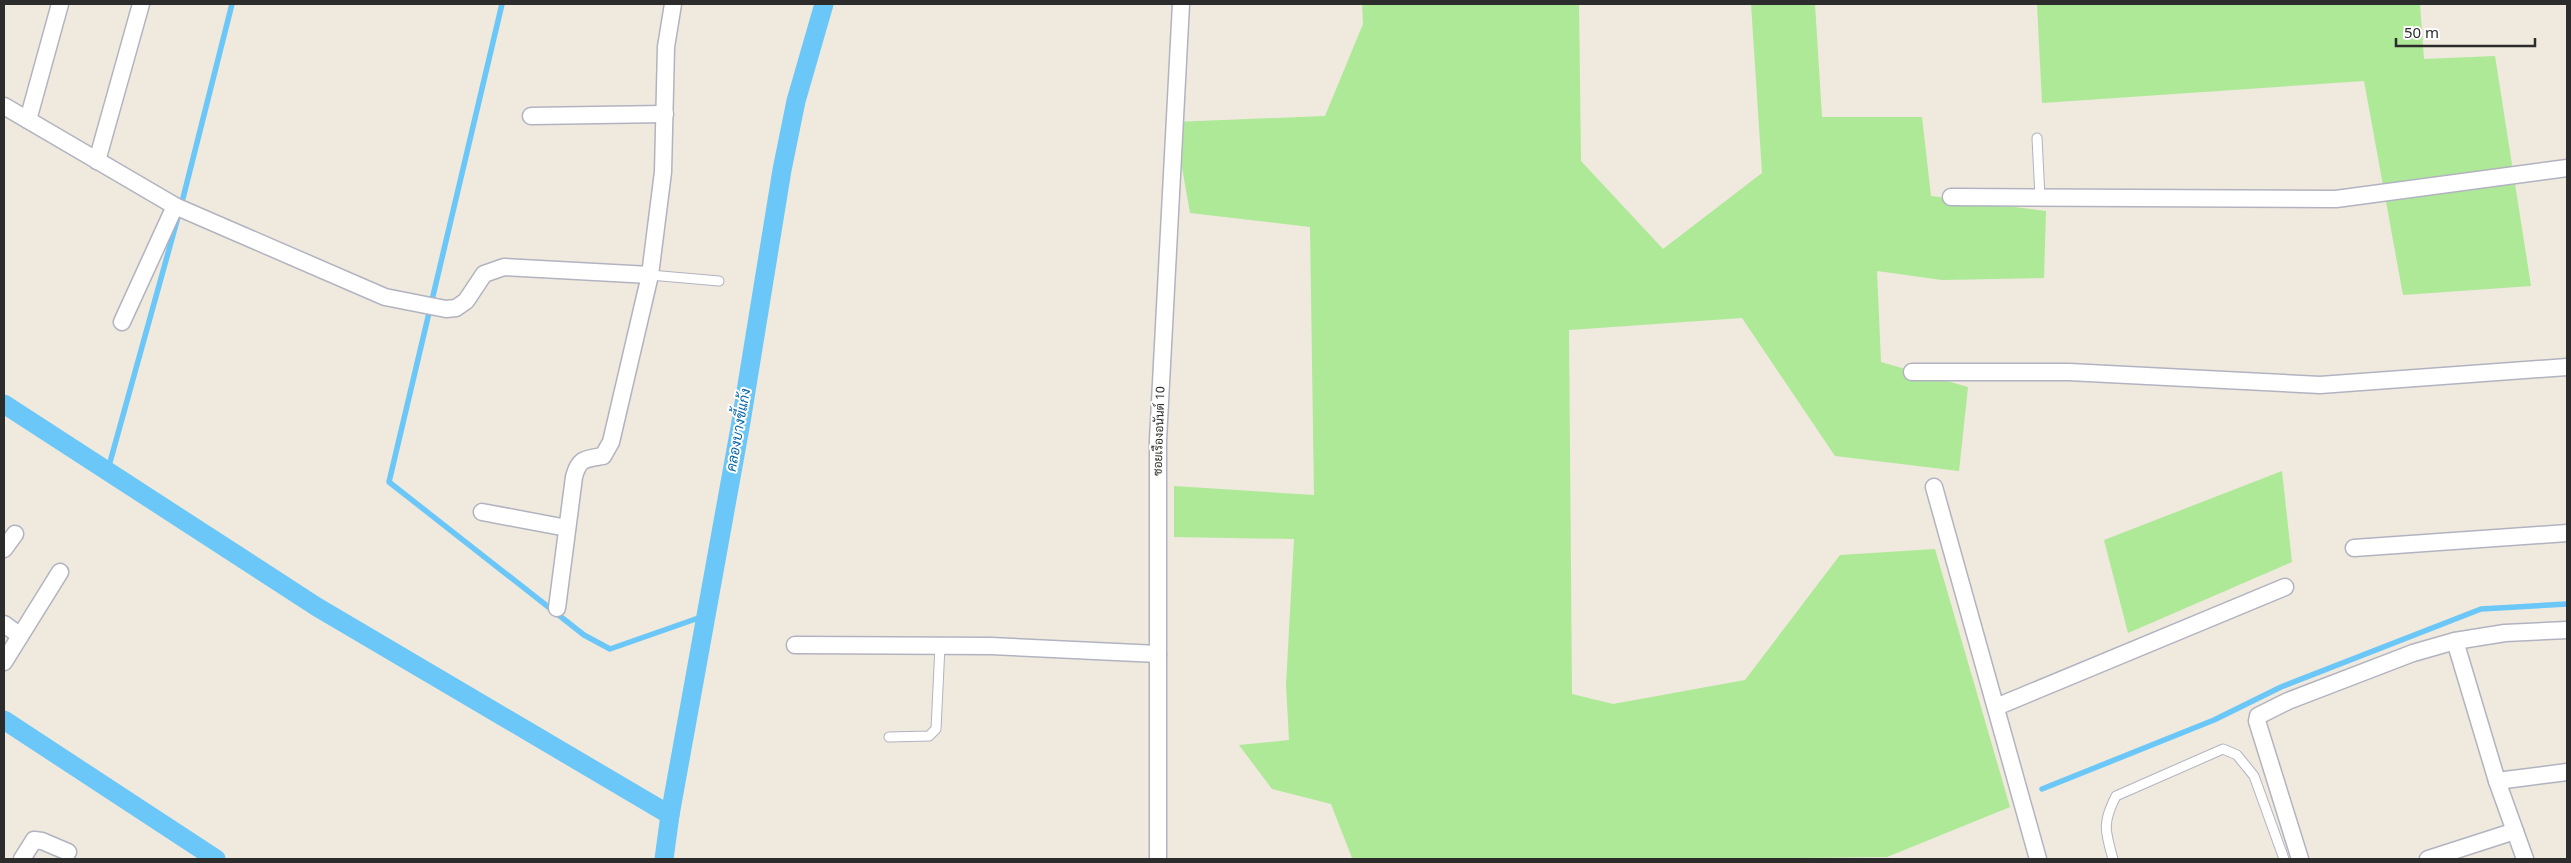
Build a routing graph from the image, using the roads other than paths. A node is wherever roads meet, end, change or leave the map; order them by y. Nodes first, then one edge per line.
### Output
1 (60, 4) edge
2 (142, 4) edge
3 (673, 4) edge
4 (1180, 4) edge
5 (4, 106) edge
6 (665, 114) junction
7 (531, 116) dead end
8 (28, 120) junction
9 (2038, 138) dead end
10 (97, 161) junction
11 (2567, 168) edge
12 (2040, 196) junction
13 (1950, 197) dead end
14 (175, 206) junction
15 (650, 275) junction
16 (719, 281) dead end
17 (122, 322) dead end
18 (2567, 367) edge
19 (1912, 372) dead end
20 (1934, 487) dead end
21 (482, 512) dead end
22 (566, 528) junction
23 (2567, 533) edge
24 (15, 534) dead end
25 (4, 548) edge
26 (2354, 548) dead end
27 (60, 572) dead end
28 (2285, 587) dead end
29 (557, 608) dead end
30 (4, 624) edge
31 (2567, 630) edge
32 (19, 634) junction
33 (2455, 641) junction
34 (795, 644) dead end
35 (940, 646) junction
36 (1158, 654) junction
37 (4, 662) edge
38 (1996, 707) junction
39 (889, 737) dead end
40 (2567, 772) edge
41 (2497, 781) junction
42 (2515, 831) junction
43 (68, 852) dead end
44 (22, 859) edge
45 (1158, 859) edge
46 (2038, 859) edge
47 (2113, 859) edge
48 (2284, 859) edge
49 (2300, 859) edge
50 (2428, 859) edge
51 (2525, 859) edge

1 - 8 street
2 - 10 street
3 - 6 street
4 - 36 street, ซอยเรืองอนันต์ 10
5 - 8 street
6 - 7 street
6 - 15 street
8 - 10 street
9 - 12 lane
10 - 14 street
11 - 12 street
12 - 13 street
14 - 15 street
14 - 17 street
15 - 16 lane
15 - 22 street
18 - 19 street
20 - 38 street
21 - 22 street
22 - 29 street
23 - 26 street
24 - 25 street
27 - 32 street
28 - 38 street
30 - 32 street
31 - 33 street
32 - 37 street
33 - 41 street
33 - 49 street
34 - 35 street
35 - 36 street
35 - 39 lane
36 - 45 street, ซอยเรืองอนันต์ 10
38 - 46 street
40 - 41 street
41 - 42 street
42 - 50 street
42 - 51 street
43 - 44 street
47 - 48 lane

